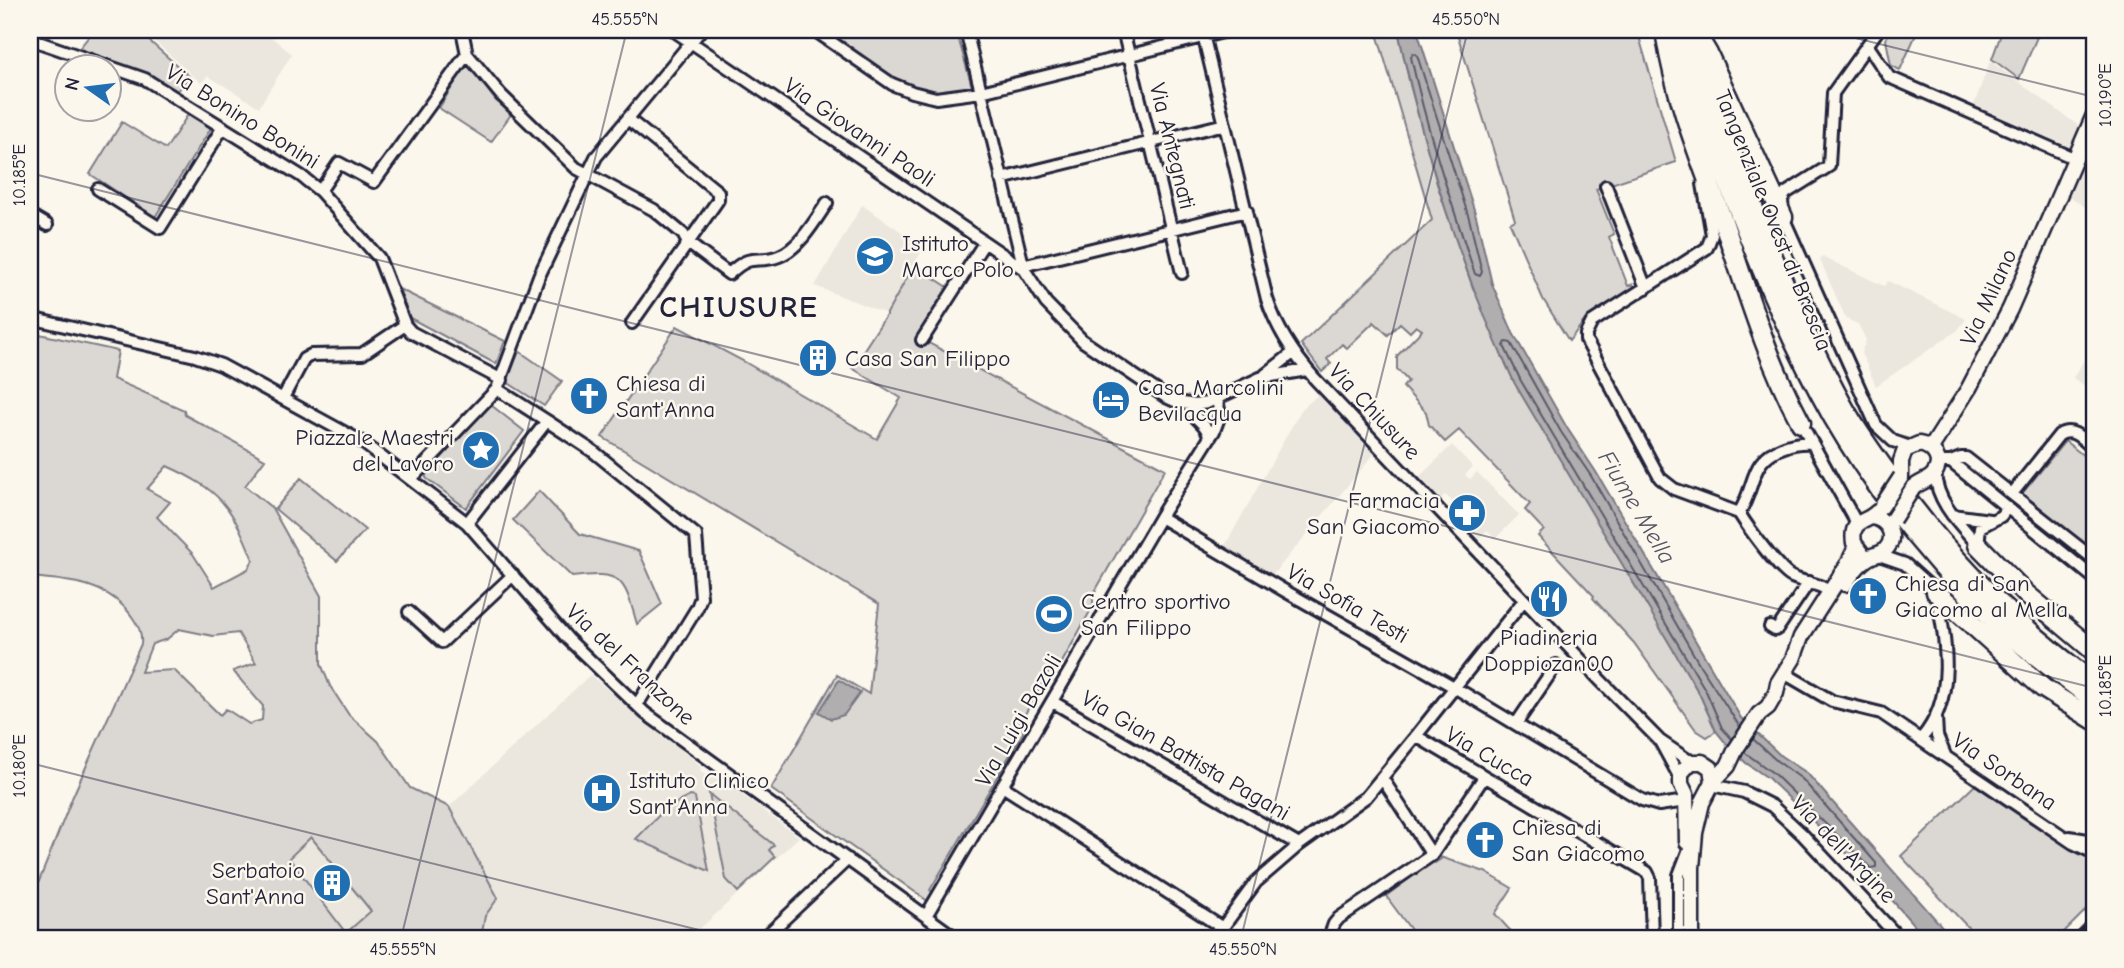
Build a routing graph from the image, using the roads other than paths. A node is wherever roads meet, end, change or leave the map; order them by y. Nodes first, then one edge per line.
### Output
1 (462, 30) edge
2 (673, 30) edge
3 (701, 30) edge
4 (814, 30) edge
5 (965, 30) edge
6 (1123, 30) edge
7 (1231, 30) edge
8 (1665, 30) edge
9 (1671, 30) edge
10 (1685, 30) edge
11 (1693, 30) edge
12 (1878, 30) edge
13 (1203, 33) edge
14 (30, 38) edge
15 (691, 42) junction
16 (1868, 46) junction
17 (467, 54) junction
18 (1129, 54) junction
19 (981, 92) junction
20 (2094, 116) edge
21 (628, 119) junction
22 (1225, 124) junction
23 (223, 127) junction
24 (1150, 142) junction
25 (1695, 143) junction
26 (2076, 159) junction
27 (586, 173) junction
28 (1002, 179) junction
29 (1606, 186) dead end
30 (98, 189) dead end
31 (320, 191) junction
32 (827, 203) dead end
33 (1247, 211) junction
34 (30, 215) edge
35 (1783, 217) junction
36 (47, 225) dead end
37 (1172, 230) junction
38 (688, 243) junction
39 (984, 243) junction
40 (1023, 268) junction
41 (1182, 273) dead end
42 (1646, 288) junction
43 (30, 318) edge
44 (632, 323) dead end
45 (405, 325) junction
46 (922, 340) dead end
47 (1293, 353) junction
48 (1307, 370) junction
49 (1260, 378) junction
50 (499, 385) junction
51 (283, 397) junction
52 (1217, 399) junction
53 (1189, 405) junction
54 (547, 421) junction
55 (1801, 423) junction
56 (1209, 436) junction
57 (1795, 443) junction
58 (1812, 443) junction
59 (1910, 447) junction
60 (2094, 449) edge
61 (1939, 461) junction
62 (1902, 474) junction
63 (411, 479) junction
64 (1917, 485) junction
65 (2011, 493) junction
66 (2022, 502) junction
67 (2007, 508) junction
68 (1877, 512) junction
69 (1740, 513) junction
70 (1952, 515) junction
71 (1160, 517) junction
72 (1992, 521) junction
73 (467, 523) junction
74 (1891, 523) junction
75 (1857, 524) junction
76 (1978, 545) junction
77 (1856, 547) junction
78 (1876, 555) junction
79 (2094, 559) edge
80 (513, 575) junction
81 (2094, 578) edge
82 (1809, 582) junction
83 (1829, 591) junction
84 (1937, 592) junction
85 (1524, 600) junction
86 (409, 612) dead end
87 (1770, 628) dead end
88 (2094, 651) edge
89 (1793, 659) junction
90 (1556, 665) dead end
91 (1781, 678) junction
92 (2094, 683) edge
93 (1454, 687) junction
94 (2094, 700) edge
95 (1053, 702) junction
96 (637, 705) junction
97 (1936, 714) junction
98 (2094, 720) edge
99 (1516, 724) junction
100 (1416, 736) junction
101 (1921, 739) junction
102 (1660, 741) junction
103 (1736, 749) junction
104 (1946, 756) junction
105 (1691, 762) junction
106 (1707, 764) junction
107 (1484, 777) junction
108 (1382, 778) junction
109 (1004, 787) junction
110 (1711, 787) junction
111 (1683, 789) junction
112 (2066, 836) junction
113 (2094, 841) edge
114 (1299, 845) junction
115 (1689, 849) junction
116 (2094, 853) edge
117 (1432, 855) junction
118 (848, 859) junction
119 (1692, 868) junction
120 (926, 916) junction
121 (1218, 934) edge
122 (764, 938) edge
123 (956, 938) edge
124 (1230, 938) edge
125 (1329, 938) edge
126 (1652, 938) edge
127 (1679, 938) edge
128 (1692, 938) edge
129 (1899, 938) edge

1 - 17 street
2 - 15 street, Via Giovanni Paoli
3 - 15 street
4 - 19 street
5 - 19 street
6 - 18 street, Via Antegnati
7 - 13 street
8 - 25 highway
9 - 94 highway, Tangenziale Ovest di Brescia
10 - 92 highway, Tangenziale Ovest di Brescia
11 - 35 highway
12 - 16 street
13 - 18 street
13 - 22 street, Via Chiusure
14 - 23 street, Via Bonino Bonini
15 - 21 street
15 - 39 street, Via Giovanni Paoli
16 - 26 street
16 - 35 street
17 - 27 street
17 - 31 street
18 - 19 street
18 - 24 street, Via Antegnati
19 - 28 street
20 - 26 main road, Via Milano
21 - 27 street
21 - 38 street
22 - 24 street
22 - 33 street, Via Chiusure
23 - 30 street
23 - 31 street, Via Bonino Bonini
24 - 28 street
24 - 37 street, Via Antegnati
25 - 42 street
25 - 55 highway
26 - 61 main road, Via Milano
27 - 38 street
27 - 50 street
28 - 40 street
29 - 42 street
31 - 45 street, Via Bonino Bonini
32 - 38 street
33 - 37 street
33 - 47 street, Via Chiusure
34 - 36 street
35 - 59 street
37 - 40 street
37 - 41 street, Via Antegnati
38 - 44 street
39 - 40 street, Via Giovanni Paoli
39 - 46 street
40 - 53 street
42 - 69 street
43 - 51 street
45 - 50 street
45 - 51 street
47 - 48 street, Via Chiusure
47 - 49 street
48 - 49 street
48 - 85 street, Via Chiusure
49 - 52 street
50 - 54 street
50 - 63 street
51 - 63 street
52 - 53 street
52 - 56 street, Via Luigi Bazoli
53 - 56 street
54 - 73 street
54 - 96 street
55 - 57 street
55 - 58 street
56 - 71 street, Via Luigi Bazoli
57 - 58 street
57 - 69 street
58 - 75 street
59 - 61 main road
59 - 62 main road
60 - 65 street
61 - 64 main road, Via Milano
61 - 65 street
61 - 67 street
61 - 70 street
62 - 64 main road
62 - 68 main road, bridge
63 - 73 street
64 - 74 main road, Via Milano, bridge
65 - 66 street
65 - 67 street
66 - 67 street
66 - 79 street
67 - 72 street
67 - 81 street
68 - 74 main road
68 - 75 main road
69 - 82 street
70 - 72 street
70 - 76 street
71 - 93 street, Via Sofia Testi
71 - 95 street, Via Luigi Bazoli
72 - 76 street
73 - 80 street, Via del Franzone
74 - 78 main road, Via Milano
75 - 77 main road, Via Milano
76 - 88 highway
77 - 78 main road
77 - 83 main road, Via Milano
78 - 84 street
78 - 89 main road, Via Milano
80 - 86 street
80 - 96 street, Via del Franzone
82 - 83 street
82 - 87 street
83 - 89 main road, Via Milano
84 - 97 street, Via Sorbana
84 - 98 highway
85 - 93 street
85 - 102 street, Via Chiusure
89 - 91 main road, Via Milano
90 - 99 street
91 - 101 street, Via Sorbana
91 - 103 main road, Via Milano
93 - 99 street, Via Sofia Testi
93 - 100 street
95 - 109 street, Via Luigi Bazoli
95 - 114 street, Via Gian Battista Pagani
96 - 118 street, Via del Franzone
97 - 101 street, Via Sorbana
97 - 104 street
99 - 111 street, Via Sofia Testi
100 - 107 street, Via Cucca
100 - 108 street, Via Cucca
101 - 104 street, Via Sorbana
102 - 105 street, Via Chiusure
102 - 111 street, Via Chiusure
103 - 106 main road, Via Milano
103 - 110 main road, Via Milano
104 - 112 street, Via Sorbana
105 - 106 main road
105 - 111 main road
106 - 110 main road
107 - 117 street
107 - 126 street, Via Cucca
108 - 114 street, Via Cucca
108 - 117 street
109 - 120 street, Via Luigi Bazoli
109 - 121 street
110 - 111 main road
110 - 119 main road
110 - 129 street, Via dell'Argine
111 - 115 main road
112 - 113 street, Via Sorbana
112 - 116 street, Via Sorbana
114 - 121 street, Via Cucca
115 - 119 main road
115 - 127 street
117 - 125 street
118 - 120 street, Via del Franzone
118 - 122 street
119 - 128 main road
120 - 123 street, Via del Franzone
121 - 124 street

